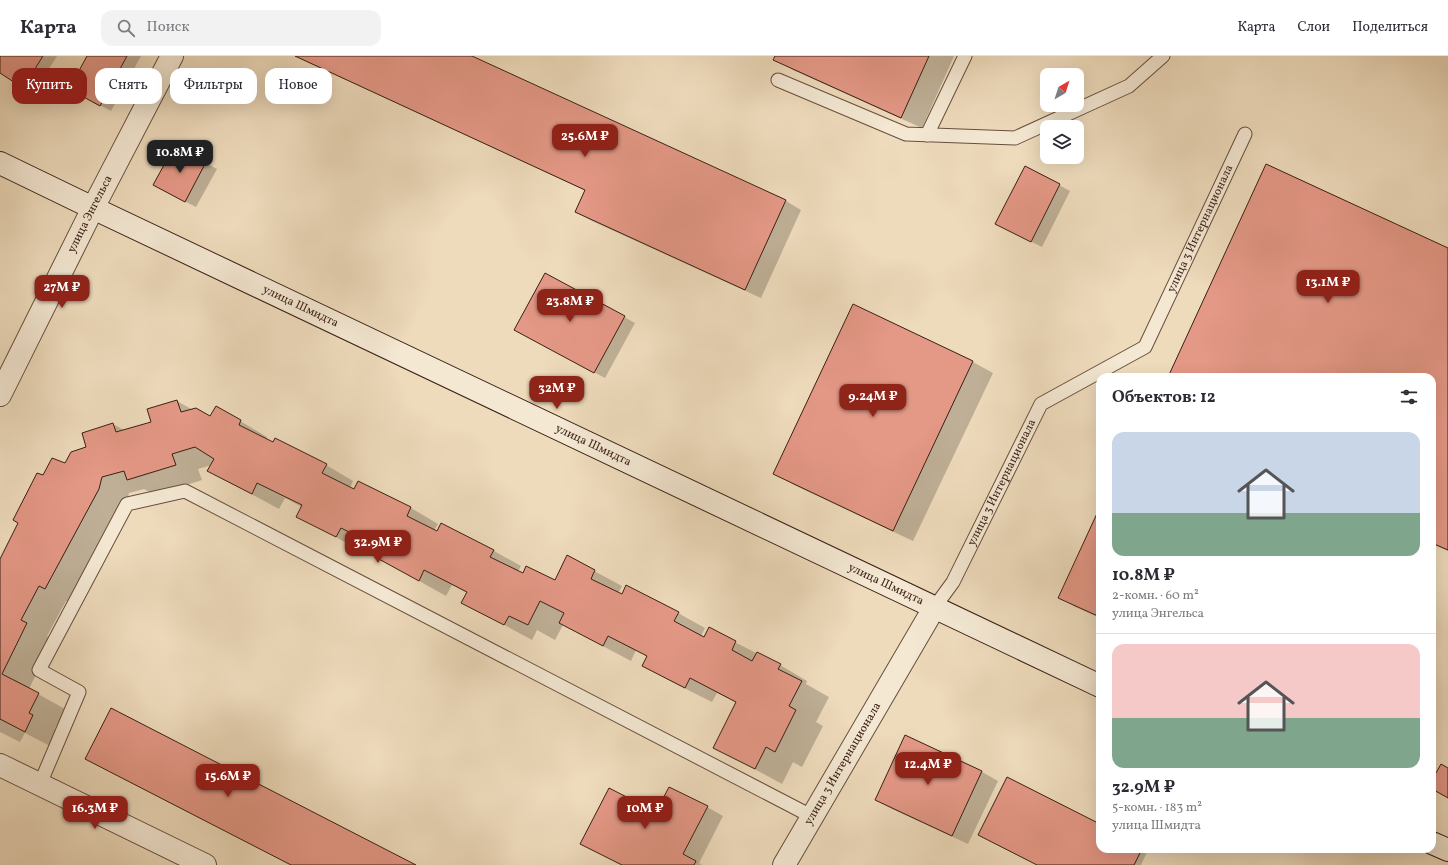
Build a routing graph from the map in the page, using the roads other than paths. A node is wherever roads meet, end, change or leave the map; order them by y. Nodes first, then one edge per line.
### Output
1 (172, 56) edge
2 (964, 56) edge
3 (1163, 56) edge
4 (778, 80) dead end
5 (1245, 134) dead end
6 (927, 135) junction
7 (0, 163) edge
8 (93, 208) junction
9 (1098, 373) edge
10 (1096, 374) edge
11 (0, 395) edge
12 (934, 608) junction
13 (1096, 684) edge
14 (0, 765) edge
15 (40, 784) junction
16 (813, 817) junction
17 (1436, 845) edge
18 (1448, 850) edge
19 (205, 865) edge
20 (784, 865) edge

1 - 8 main road, улица Энгельса
2 - 6 lane
3 - 6 lane
4 - 6 lane
5 - 9 lane, улица 3 Интернационала
7 - 8 main road, улица Шмидта
8 - 11 main road, улица Энгельса
8 - 12 main road, улица Шмидта
10 - 12 lane, улица 3 Интернационала
12 - 13 main road, улица Шмидта
12 - 16 main road, улица 3 Интернационала
14 - 15 main road
15 - 16 lane
15 - 19 main road
16 - 20 main road, улица 3 Интернационала
17 - 18 main road

